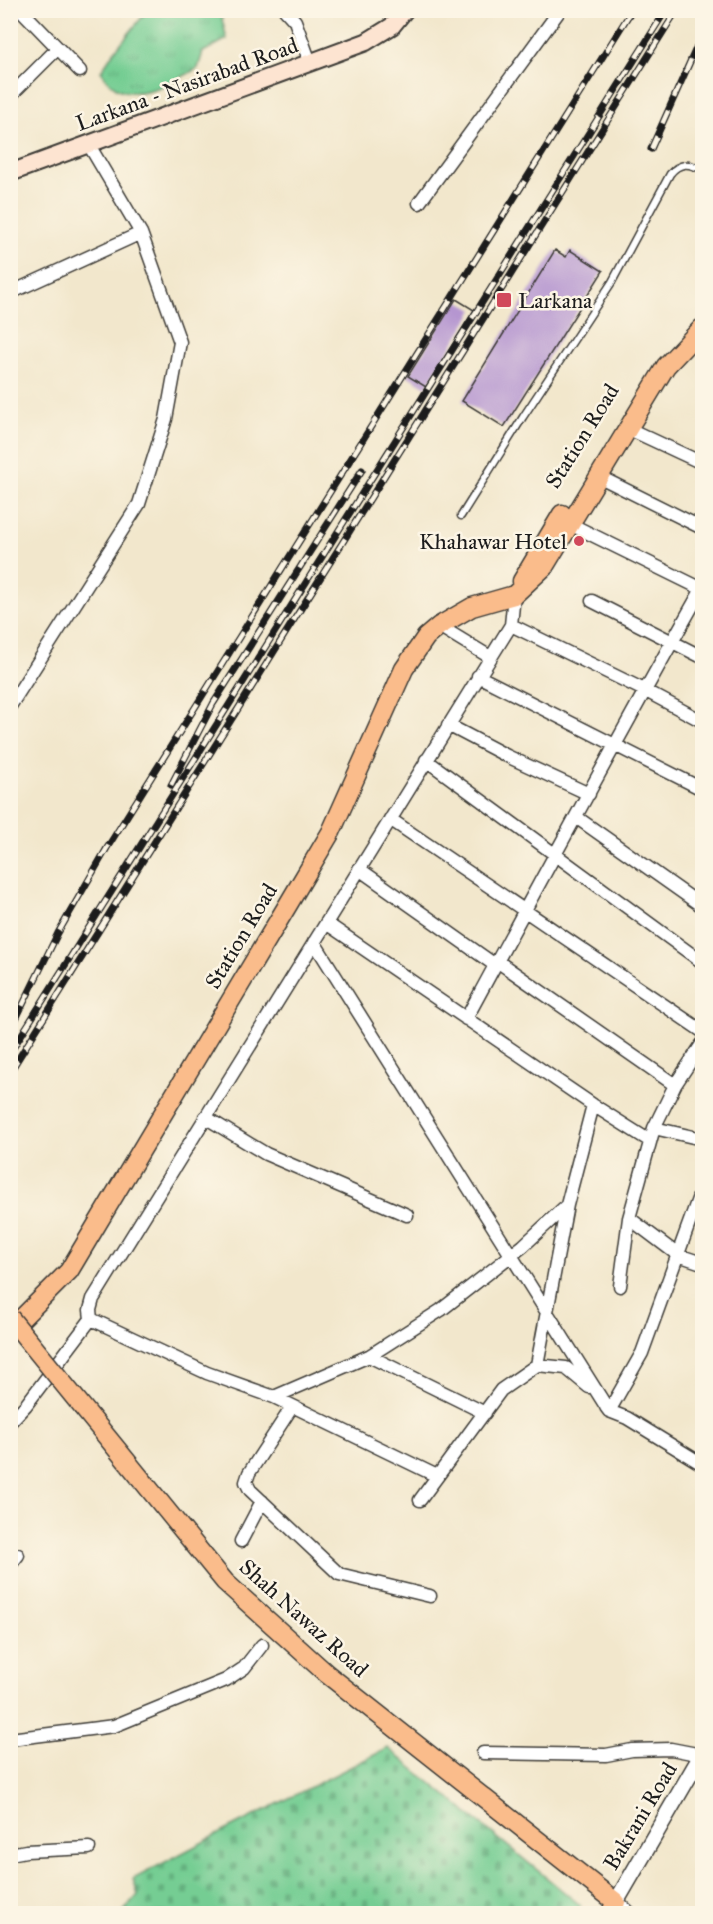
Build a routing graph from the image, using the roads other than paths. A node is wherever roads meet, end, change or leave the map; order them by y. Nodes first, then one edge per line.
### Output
1 (21, 10) edge
2 (285, 10) edge
3 (405, 10) edge
4 (560, 10) edge
5 (58, 48) junction
6 (310, 62) junction
7 (80, 71) dead end
8 (10, 96) edge
9 (89, 144) junction
10 (702, 170) edge
11 (10, 173) edge
12 (419, 203) dead end
13 (141, 233) junction
14 (10, 293) edge
15 (700, 320) edge
16 (627, 428) junction
17 (702, 463) edge
18 (598, 476) junction
19 (461, 516) dead end
20 (570, 524) junction
21 (702, 528) edge
22 (514, 595) junction
23 (592, 601) dead end
24 (511, 625) junction
25 (440, 626) junction
26 (672, 641) junction
27 (490, 657) junction
28 (702, 657) edge
29 (478, 676) junction
30 (644, 690) junction
31 (10, 706) edge
32 (702, 721) edge
33 (448, 725) junction
34 (616, 745) junction
35 (426, 760) junction
36 (702, 789) edge
37 (589, 794) junction
38 (576, 817) junction
39 (390, 819) junction
40 (555, 854) junction
41 (359, 869) junction
42 (702, 906) edge
43 (524, 911) junction
44 (326, 923) junction
45 (314, 942) junction
46 (702, 962) edge
47 (496, 963) junction
48 (466, 1019) junction
49 (702, 1031) edge
50 (702, 1044) edge
51 (675, 1085) junction
52 (593, 1105) junction
53 (205, 1118) junction
54 (652, 1135) junction
55 (702, 1139) edge
56 (702, 1188) edge
57 (567, 1205) junction
58 (407, 1215) dead end
59 (628, 1218) junction
60 (511, 1255) junction
61 (678, 1255) junction
62 (702, 1263) edge
63 (620, 1287) dead end
64 (547, 1313) junction
65 (91, 1319) junction
66 (13, 1321) edge
67 (369, 1356) junction
68 (537, 1365) junction
69 (274, 1397) junction
70 (292, 1407) junction
71 (609, 1412) junction
72 (485, 1413) junction
73 (10, 1422) edge
74 (702, 1464) edge
75 (437, 1476) junction
76 (420, 1500) dead end
77 (262, 1501) junction
78 (241, 1541) dead end
79 (18, 1555) dead end
80 (10, 1565) edge
81 (430, 1596) dead end
82 (262, 1645) dead end
83 (10, 1739) edge
84 (483, 1753) dead end
85 (702, 1755) edge
86 (89, 1848) dead end
87 (10, 1854) edge
88 (618, 1910) edge

1 - 5 street
2 - 6 street
3 - 6 main road, Larkana - Nasirabad Road
4 - 12 street
5 - 7 street
5 - 8 street
6 - 9 main road, Larkana - Nasirabad Road
9 - 11 main road, Larkana - Nasirabad Road
9 - 13 street
10 - 19 lane
13 - 14 street
13 - 31 street
15 - 16 main road, Station Road
15 - 22 main road, Station Road
16 - 17 street
16 - 18 main road, Station Road
18 - 20 main road, Station Road
18 - 21 street
20 - 22 main road, Station Road
20 - 26 street
22 - 24 street
22 - 25 main road, Station Road
23 - 26 street
24 - 27 street
24 - 30 street
25 - 27 street
25 - 66 main road, Station Road
26 - 28 street
26 - 30 street
27 - 29 street
29 - 33 street
29 - 34 street
30 - 32 street
30 - 34 street
33 - 35 street
33 - 37 street
34 - 36 street
34 - 37 street
35 - 39 street
35 - 40 street
37 - 38 street
38 - 40 street
38 - 42 street
39 - 41 street
39 - 43 street
40 - 43 street
40 - 46 street
41 - 44 street
41 - 47 street
43 - 47 street
43 - 49 street
44 - 45 street
44 - 48 street
45 - 53 street
45 - 60 street
47 - 48 street
47 - 51 street
48 - 52 street
50 - 51 street
51 - 54 street
52 - 54 street
52 - 57 street
53 - 58 street
53 - 65 street
54 - 55 street
54 - 59 street
56 - 61 street
57 - 60 street
57 - 64 street
59 - 61 street
59 - 63 street
60 - 64 street
60 - 67 street
61 - 62 street
61 - 71 street
64 - 68 street
64 - 71 street
65 - 69 street
65 - 73 street
66 - 88 main road, Shah Nawaz Road, bridge
67 - 69 street
67 - 72 street
68 - 71 street
68 - 72 street
69 - 70 street
70 - 75 street
70 - 77 street
71 - 74 street
72 - 75 street
75 - 76 street
77 - 78 street
77 - 81 street
79 - 80 street
82 - 83 street
84 - 85 street
85 - 88 street, Bakrani Road
86 - 87 street

